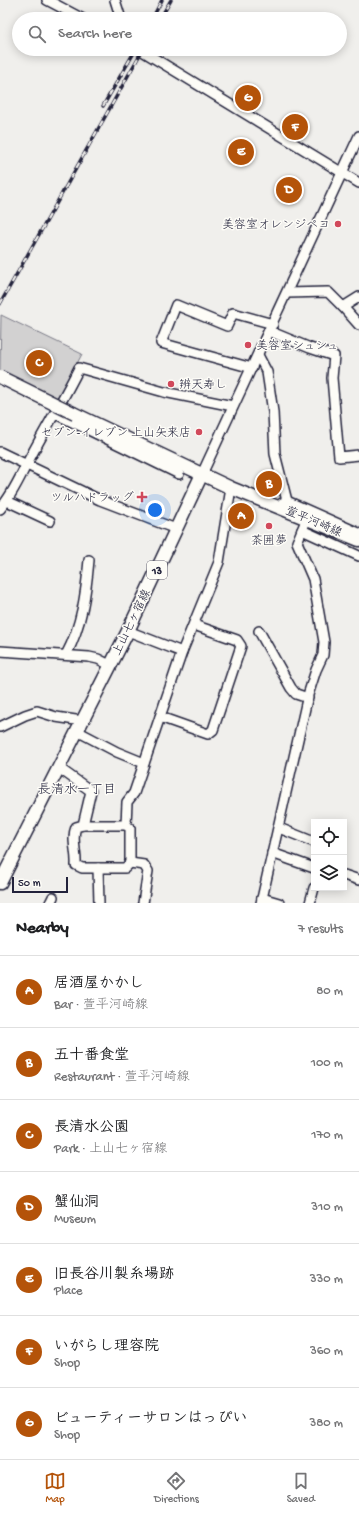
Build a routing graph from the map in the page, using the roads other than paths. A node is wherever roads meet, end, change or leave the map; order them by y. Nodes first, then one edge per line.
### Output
1 (47, 0) edge
2 (115, 0) edge
3 (70, 12) edge
4 (119, 12) edge
5 (150, 56) edge
6 (359, 136) edge
7 (342, 174) junction
8 (359, 184) edge
9 (287, 293) junction
10 (359, 296) edge
11 (343, 307) junction
12 (359, 325) edge
13 (271, 328) junction
14 (258, 355) junction
15 (252, 368) junction
16 (0, 377) edge
17 (233, 406) junction
18 (56, 414) junction
19 (0, 452) edge
20 (359, 455) edge
21 (26, 465) junction
22 (179, 474) dead end
23 (202, 474) junction
24 (231, 488) junction
25 (7, 501) junction
26 (282, 503) junction
27 (0, 509) edge
28 (307, 518) junction
29 (50, 521) dead end
30 (176, 529) junction
31 (302, 530) junction
32 (359, 533) edge
33 (359, 540) edge
34 (359, 556) edge
35 (89, 560) dead end
36 (194, 625) junction
37 (128, 631) junction
38 (259, 631) dead end
39 (0, 651) edge
40 (182, 652) junction
41 (66, 655) junction
42 (110, 665) junction
43 (308, 698) junction
44 (160, 717) junction
45 (80, 726) junction
46 (0, 727) edge
47 (144, 763) junction
48 (58, 768) junction
49 (83, 825) junction
50 (126, 825) junction
51 (279, 828) junction
52 (311, 841) edge
53 (272, 854) junction
54 (130, 863) junction
55 (311, 867) edge
56 (98, 868) junction
57 (347, 876) edge
58 (359, 880) edge
59 (0, 883) edge
60 (313, 891) edge
61 (262, 900) edge
62 (99, 903) edge
63 (143, 903) edge
64 (279, 903) edge
65 (310, 903) edge

1 - 3 street
2 - 4 street
5 - 7 street
6 - 7 street
7 - 8 street
7 - 9 street
9 - 11 street
9 - 13 street
10 - 11 street
11 - 12 street
13 - 14 street
13 - 15 street
13 - 20 street
14 - 15 street
14 - 26 street
15 - 17 street
16 - 23 main road, bridge
17 - 18 street
17 - 23 street
18 - 21 street
18 - 22 street
19 - 21 street
21 - 25 street
21 - 30 street
23 - 24 main road, 萱平河崎線
23 - 30 main road, 上山七ヶ宿線 / 13
24 - 26 main road, 萱平河崎線
24 - 36 street
25 - 27 street
25 - 29 street
26 - 28 main road, 萱平河崎線
26 - 32 street
28 - 31 street
28 - 33 main road, 萱平河崎線
30 - 37 main road, 上山七ヶ宿線 / 13
31 - 34 street
31 - 43 street
35 - 41 street
36 - 40 street
36 - 44 street
37 - 40 street
37 - 42 main road, 上山七ヶ宿線 / 13
38 - 43 street
39 - 41 street
40 - 44 street
41 - 42 street
42 - 45 main road, 上山七ヶ宿線 / 13
43 - 51 street
44 - 47 street
45 - 46 street
45 - 47 street
45 - 48 main road, 上山七ヶ宿線 / 13
47 - 50 street
48 - 49 street
48 - 59 main road, 上山七ヶ宿線 / 13
49 - 50 street
49 - 56 street
50 - 54 street
51 - 52 street
51 - 53 street
53 - 55 street
53 - 61 street
54 - 56 street
54 - 63 street
56 - 62 street
57 - 58 street
60 - 65 street
61 - 64 street

